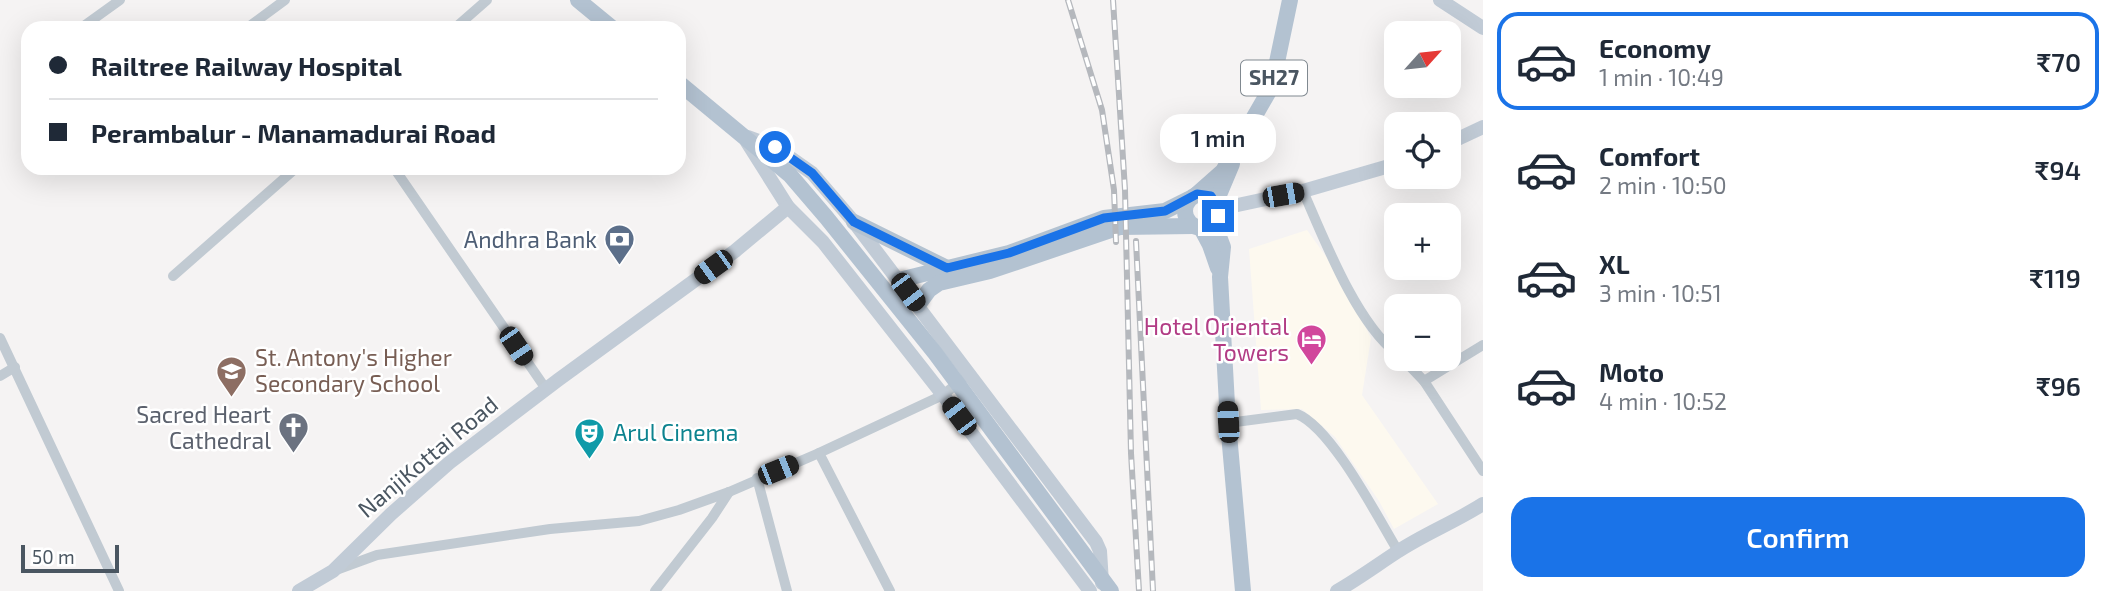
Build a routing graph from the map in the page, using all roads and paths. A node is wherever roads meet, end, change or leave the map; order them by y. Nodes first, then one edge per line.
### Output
1 (120, 0) edge
2 (285, 0) edge
3 (487, 0) edge
4 (578, 0) edge
5 (1290, 0) edge
6 (1440, 0) edge
7 (91, 21) edge
8 (256, 21) edge
9 (463, 21) edge
10 (604, 21) edge
11 (1483, 27) edge
12 (686, 89) edge
13 (1483, 127) edge
14 (743, 136) junction
15 (1461, 137) edge
16 (1237, 148) junction
17 (1384, 167) edge
18 (288, 175) edge
19 (399, 175) edge
20 (1303, 191) junction
21 (1193, 196) junction
22 (788, 207) junction
23 (1209, 218) junction
24 (854, 222) junction
25 (947, 268) junction
26 (173, 276) dead end
27 (899, 280) junction
28 (918, 304) junction
29 (0, 338) edge
30 (1384, 344) edge
31 (1483, 345) edge
32 (15, 367) junction
33 (1414, 371) edge
34 (970, 374) junction
35 (0, 376) edge
36 (1424, 381) junction
37 (546, 389) junction
38 (943, 395) junction
39 (1228, 422) junction
40 (819, 453) junction
41 (1483, 471) edge
42 (757, 478) junction
43 (729, 492) junction
44 (1483, 504) edge
45 (1398, 551) junction
46 (333, 571) junction
47 (302, 590) edge
48 (119, 591) edge
49 (655, 591) edge
50 (787, 591) edge
51 (890, 591) edge
52 (1090, 591) edge
53 (1103, 591) edge
54 (1111, 591) edge
55 (1243, 591) edge
56 (1337, 591) edge

1 - 7 street
2 - 8 street
3 - 9 street
4 - 10 main road
5 - 16 main road, SH27
6 - 11 street
12 - 14 main road
13 - 15 street
14 - 22 street
14 - 24 street
14 - 54 main road
16 - 21 main road, SH27
16 - 23 main road, SH27
17 - 20 street
18 - 26 street
19 - 37 street
20 - 23 street
20 - 30 street
21 - 23 main road
21 - 23 main road
21 - 25 main road, SH27
22 - 37 street, NanjiKottai Road
22 - 38 street
23 - 28 main road
23 - 39 main road
24 - 25 main road
24 - 27 street
25 - 27 main road, SH27
27 - 28 street
28 - 34 street
29 - 32 street
31 - 36 street
32 - 35 street
32 - 48 street
33 - 36 street
34 - 38 street
34 - 53 street
36 - 41 street
37 - 46 street, NanjiKottai Road
38 - 40 street
38 - 52 street
39 - 45 street
39 - 55 main road
40 - 42 street
40 - 51 street
42 - 43 street
42 - 50 street
43 - 46 street
43 - 49 street
44 - 45 street
45 - 56 street
46 - 47 street, NanjiKottai Road

